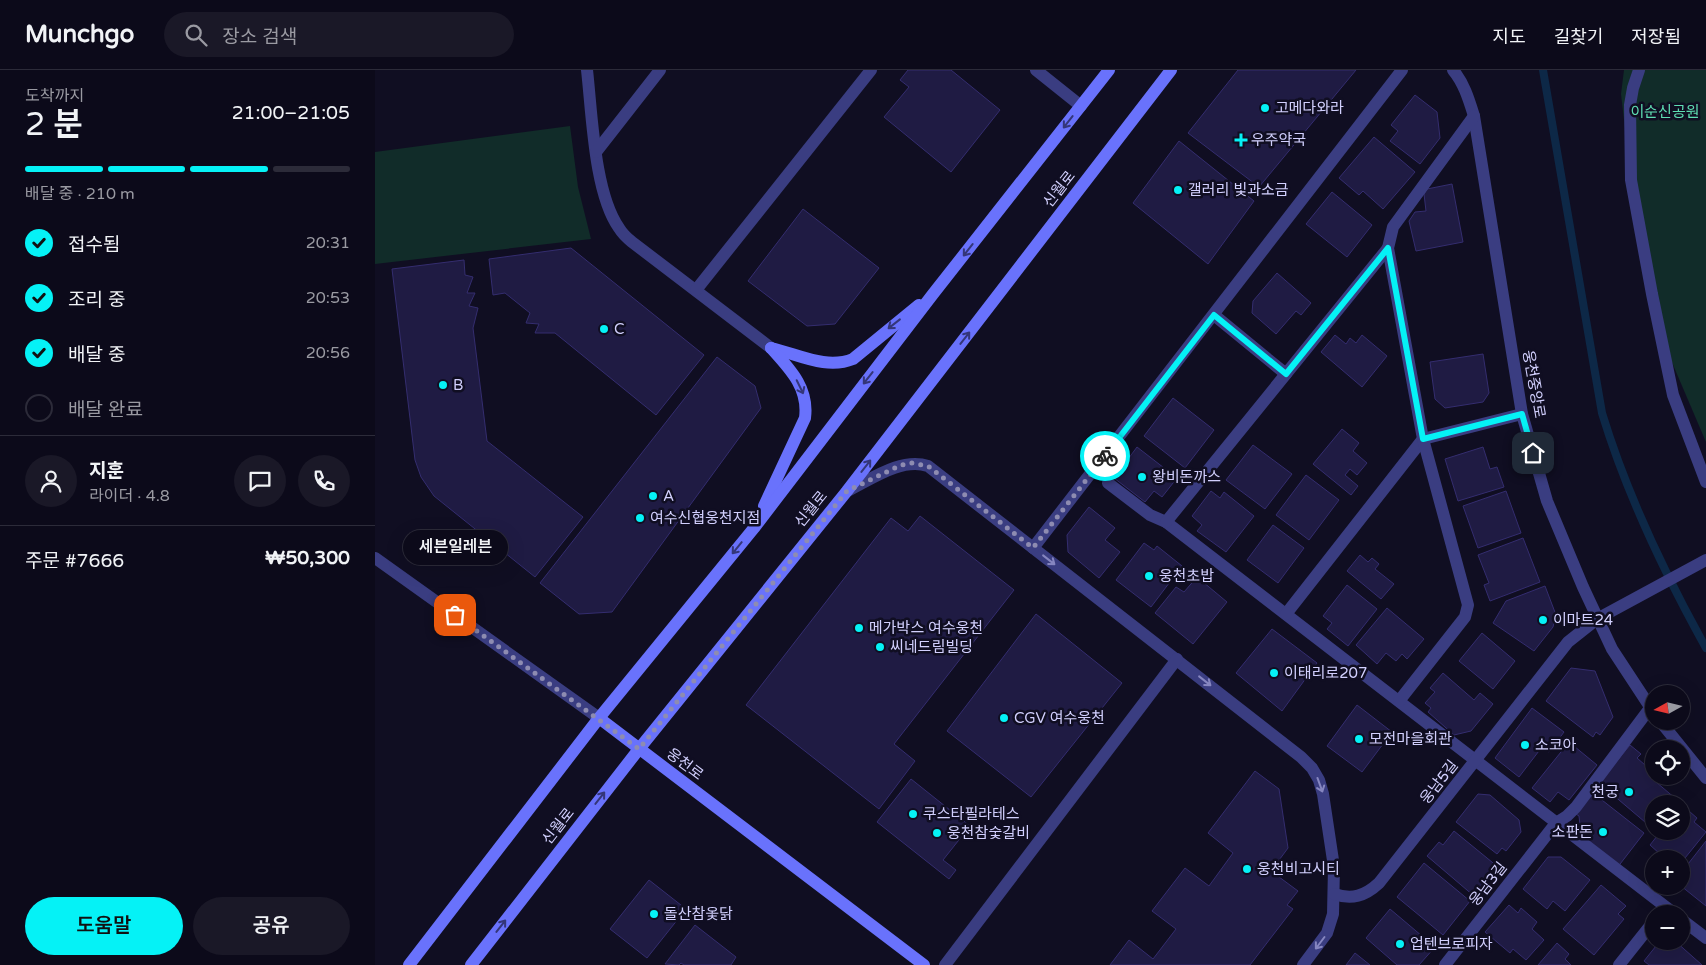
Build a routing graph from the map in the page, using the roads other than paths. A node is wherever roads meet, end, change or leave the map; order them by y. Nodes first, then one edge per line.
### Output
1 (587, 70) edge
2 (660, 70) edge
3 (871, 70) edge
4 (1036, 70) edge
5 (1109, 70) edge
6 (1171, 70) edge
7 (1402, 70) edge
8 (1453, 70) edge
9 (1639, 70) edge
10 (1081, 106) junction
11 (1474, 116) junction
12 (596, 152) junction
13 (1388, 248) junction
14 (696, 290) junction
15 (933, 294) junction
16 (1214, 315) junction
17 (771, 348) junction
18 (1286, 374) junction
19 (1522, 414) junction
20 (1423, 439) junction
21 (1706, 482) edge
22 (1107, 483) dead end
23 (847, 491) junction
24 (1166, 522) junction
25 (754, 528) junction
26 (1033, 548) junction
27 (375, 558) edge
28 (1706, 560) edge
29 (1286, 614) junction
30 (1597, 619) junction
31 (1177, 659) junction
32 (1645, 699) edge
33 (1399, 701) junction
34 (599, 718) junction
35 (1645, 719) edge
36 (1667, 730) edge
37 (639, 749) junction
38 (1476, 761) junction
39 (1706, 778) edge
40 (1556, 823) junction
41 (1334, 894) junction
42 (1658, 905) edge
43 (1690, 926) edge
44 (1645, 932) edge
45 (1706, 938) edge
46 (409, 965) edge
47 (471, 965) edge
48 (924, 965) edge
49 (945, 965) edge
50 (1303, 965) edge
51 (1445, 965) edge
52 (1619, 965) edge

1 - 12 street
2 - 12 street
3 - 14 street
4 - 10 street
5 - 10 street
23 -> 6 street, 신월로
7 - 16 street
8 - 11 street, 웅천중앙로
9 - 21 street
10 -> 15 street
11 - 13 street
11 - 19 street, 웅천중앙로
12 - 14 street
13 - 18 street
13 - 20 street
14 - 17 street
15 -> 17 street
15 -> 25 street
16 - 18 street
16 - 26 street
17 -> 25 street
18 - 24 street
19 - 20 street
19 - 30 street, 웅천중앙로
20 - 29 street
20 - 33 street
22 - 24 street
23 - 26 street
23 - 37 street, 신월로
24 - 29 street
25 -> 34 street
26 -> 31 street
27 - 34 street, 웅천로
28 - 30 street, 웅남5길
29 - 33 street
30 - 32 street, 웅천중앙로
30 - 38 street, 웅남5길
31 -> 41 street
31 - 49 street
33 - 38 street
34 - 37 street, 웅천로
34 - 46 street
35 - 40 street, 웅남3길
36 - 39 street
47 -> 37 street, 신월로
37 - 48 street, 웅천로
38 - 40 street
38 - 41 street, 웅남5길
40 - 42 street
40 - 51 street, 웅남3길
41 -> 50 street
43 - 45 street
44 - 52 street

